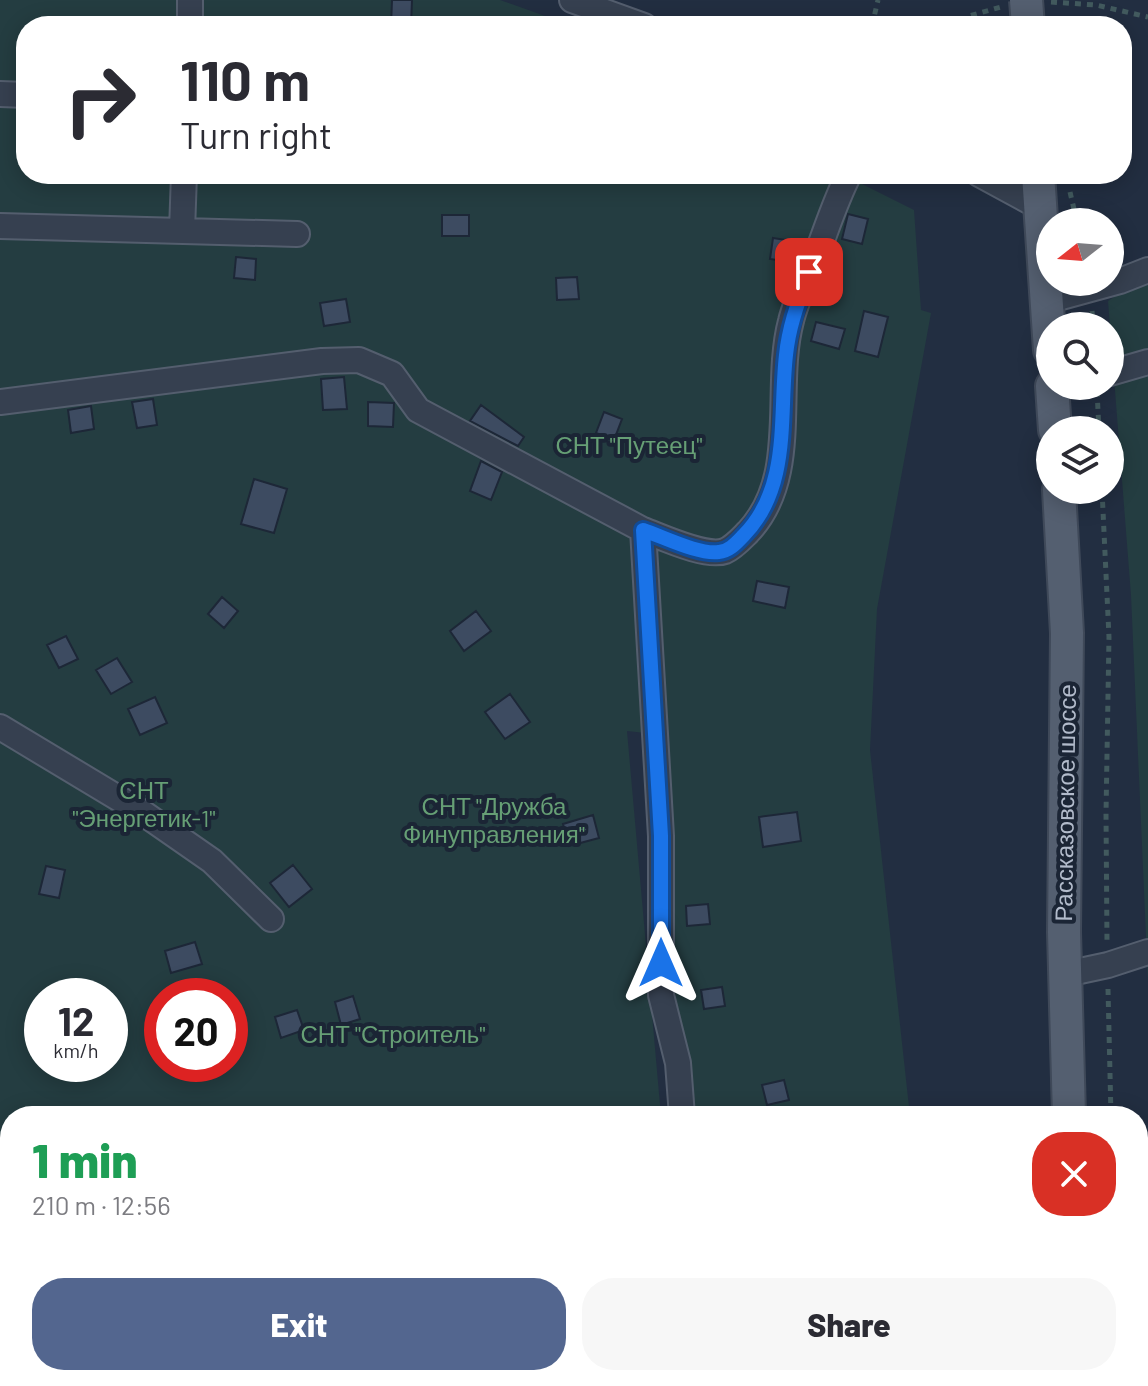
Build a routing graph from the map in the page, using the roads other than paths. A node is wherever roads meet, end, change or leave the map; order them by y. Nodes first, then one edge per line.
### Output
1 (572, 0) edge
2 (616, 16) edge
3 (184, 184) edge
4 (845, 184) edge
5 (997, 184) edge
6 (1039, 184) edge
7 (1040, 207) junction
8 (0, 226) edge
9 (182, 231) junction
10 (297, 234) dead end
11 (1148, 270) edge
12 (1047, 301) junction
13 (1048, 312) edge
14 (1148, 362) edge
15 (1124, 369) edge
16 (0, 402) edge
17 (1060, 504) edge
18 (643, 530) junction
19 (0, 727) edge
20 (271, 919) dead end
21 (1148, 952) edge
22 (1066, 974) junction
23 (681, 1106) edge
24 (1069, 1106) edge

1 - 2 street
3 - 9 street
4 - 18 street
5 - 7 street
6 - 7 main road
7 - 12 main road
8 - 9 street
9 - 10 street
11 - 12 street
12 - 13 main road
14 - 15 street
16 - 18 street
17 - 22 main road, Рассказовское шоссе
18 - 23 street
19 - 20 street
21 - 22 street
22 - 24 main road, Рассказовское шоссе

